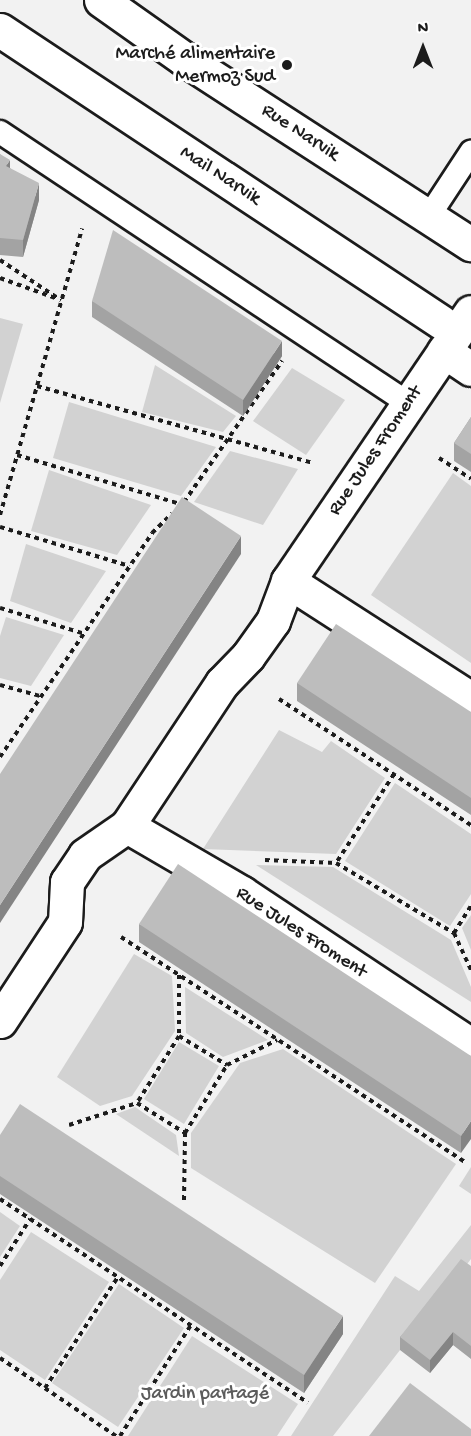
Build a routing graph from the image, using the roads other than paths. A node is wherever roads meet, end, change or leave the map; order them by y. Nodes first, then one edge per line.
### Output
1 (101, 0) edge
2 (147, 14) edge
3 (0, 30) edge
4 (0, 132) edge
5 (471, 152) edge
6 (429, 216) junction
7 (471, 244) edge
8 (471, 312) edge
9 (442, 337) junction
10 (471, 369) edge
11 (408, 403) junction
12 (288, 581) junction
13 (471, 699) edge
14 (127, 826) junction
15 (0, 1021) edge
16 (471, 1045) edge

1 - 2 street, Rue Narvik
2 - 6 street, Rue Narvik
3 - 9 street, Mail Narvik
4 - 11 lane
5 - 6 lane
6 - 7 street, Rue Narvik
8 - 9 street, Rue Jules Froment
9 - 10 street
9 - 11 street, Rue Jules Froment
11 - 12 street, Rue Jules Froment
12 - 13 street
12 - 14 street, Rue Jules Froment
14 - 15 street, Rue Jules Froment
14 - 16 street, Rue Jules Froment

